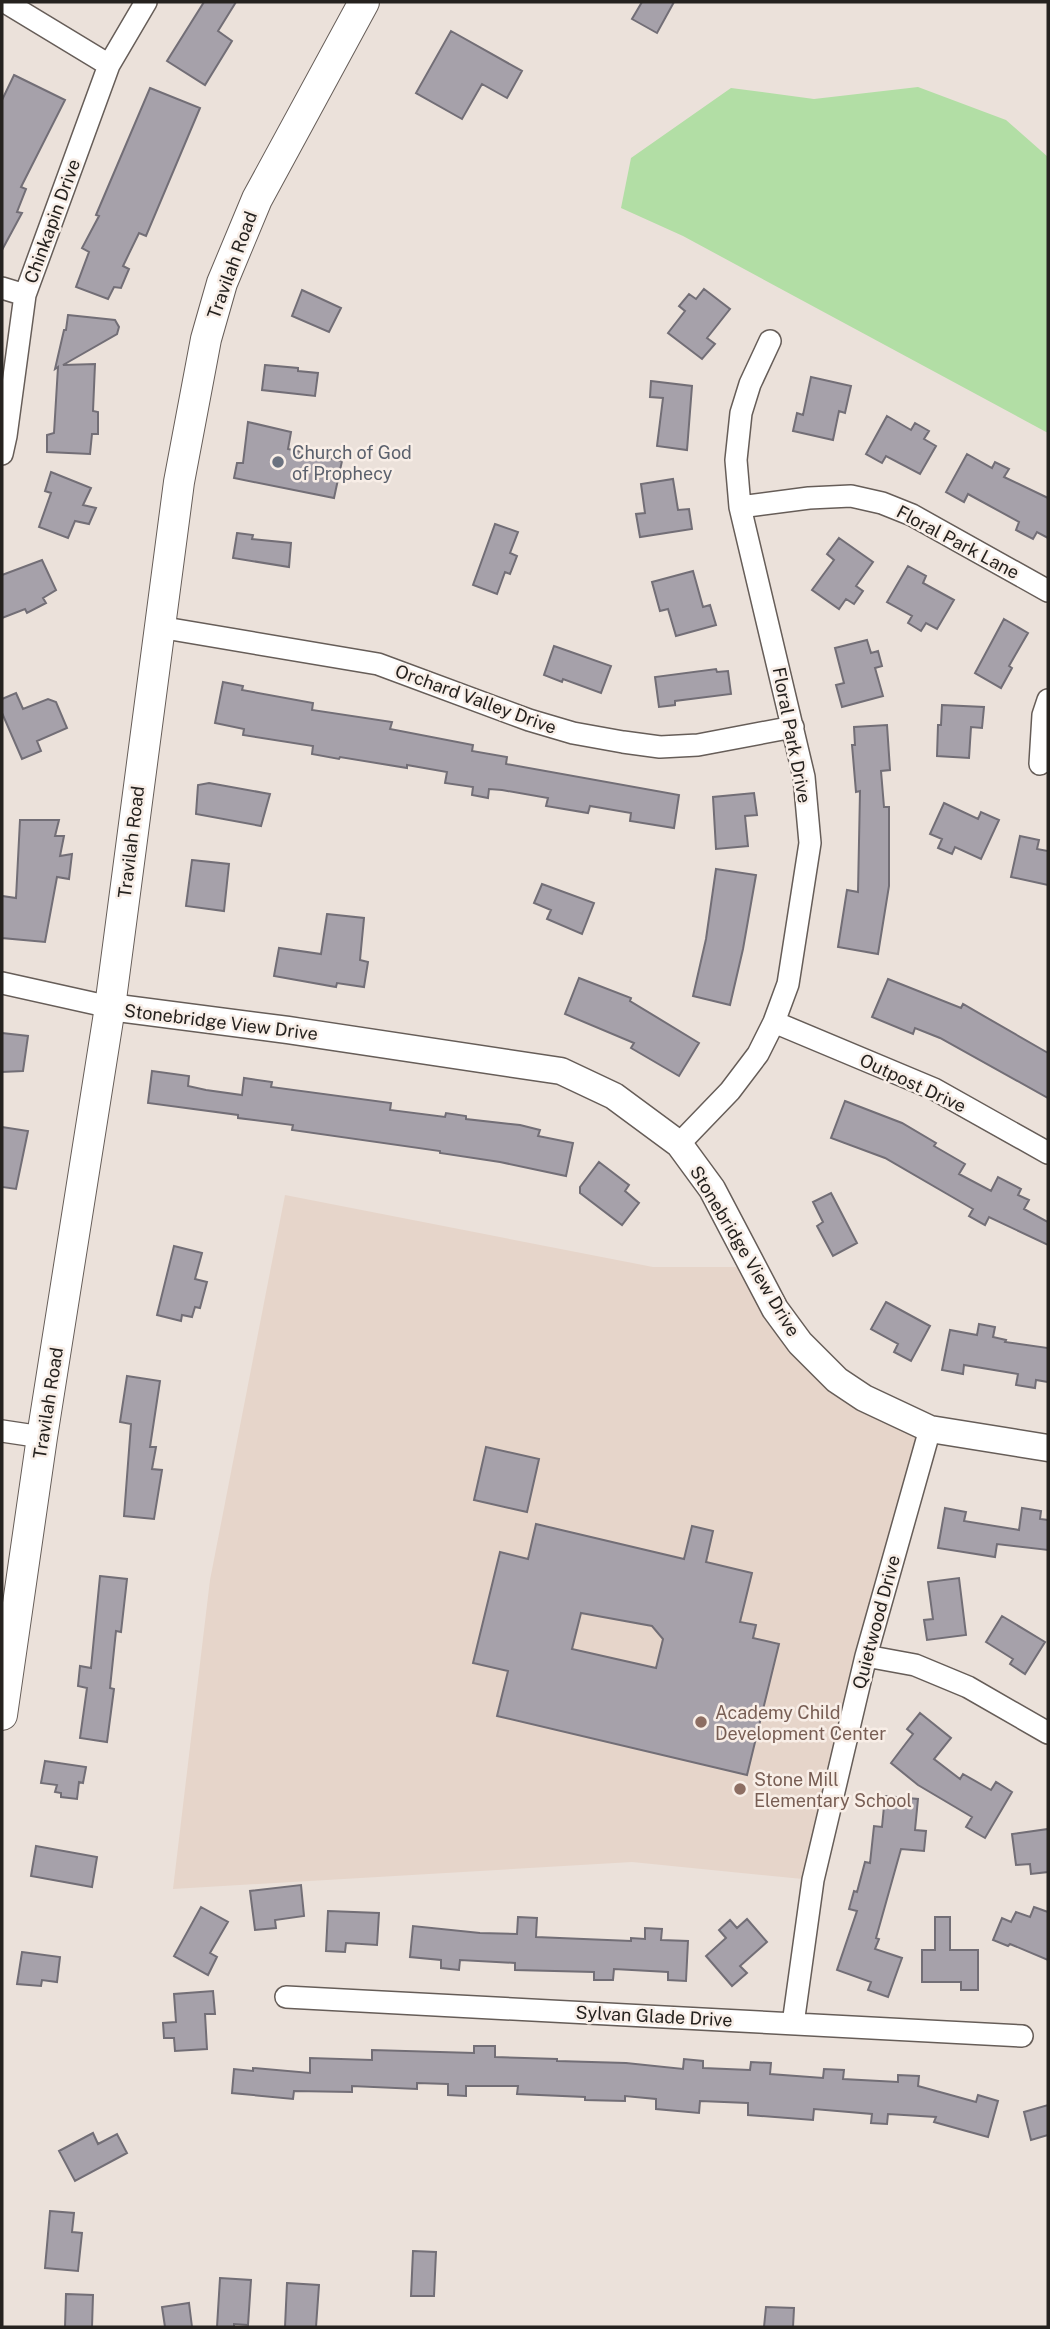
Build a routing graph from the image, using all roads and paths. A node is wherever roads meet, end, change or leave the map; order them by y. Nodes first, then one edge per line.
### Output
1 (5, 2) edge
2 (146, 2) edge
3 (364, 2) edge
4 (109, 65) junction
5 (2, 288) edge
6 (25, 295) junction
7 (770, 341) dead end
8 (2, 454) edge
9 (740, 507) junction
10 (1048, 591) edge
11 (159, 627) junction
12 (1048, 700) edge
13 (793, 727) junction
14 (1040, 764) dead end
15 (2, 983) edge
16 (110, 1007) junction
17 (774, 1022) junction
18 (679, 1144) junction
19 (1048, 1153) edge
20 (930, 1429) junction
21 (2, 1431) edge
22 (42, 1437) junction
23 (1048, 1448) edge
24 (866, 1656) junction
25 (2, 1715) edge
26 (1048, 1733) edge
27 (286, 1997) dead end
28 (793, 2024) junction
29 (1022, 2036) dead end

1 - 4 street
2 - 4 street, Chinkapin Drive
3 - 11 main road, Travilah Road
4 - 6 street, Chinkapin Drive
5 - 6 street
6 - 8 street, Chinkapin Drive
7 - 9 street, Floral Park Drive
9 - 10 street, Floral Park Lane
9 - 13 street, Floral Park Drive
11 - 13 street, Orchard Valley Drive
11 - 16 main road, Travilah Road
12 - 14 street
13 - 17 street, Floral Park Drive
15 - 16 street
16 - 18 street, Stonebridge View Drive
16 - 22 main road, Travilah Road
17 - 18 street, Floral Park Drive
17 - 19 street, Outpost Drive
18 - 20 street, Stonebridge View Drive
20 - 23 street, Stonebridge View Drive
20 - 24 street, Quietwood Drive
21 - 22 street
22 - 25 main road, Travilah Road
24 - 26 street
24 - 28 street, Quietwood Drive
27 - 28 street, Sylvan Glade Drive
28 - 29 street, Sylvan Glade Drive

